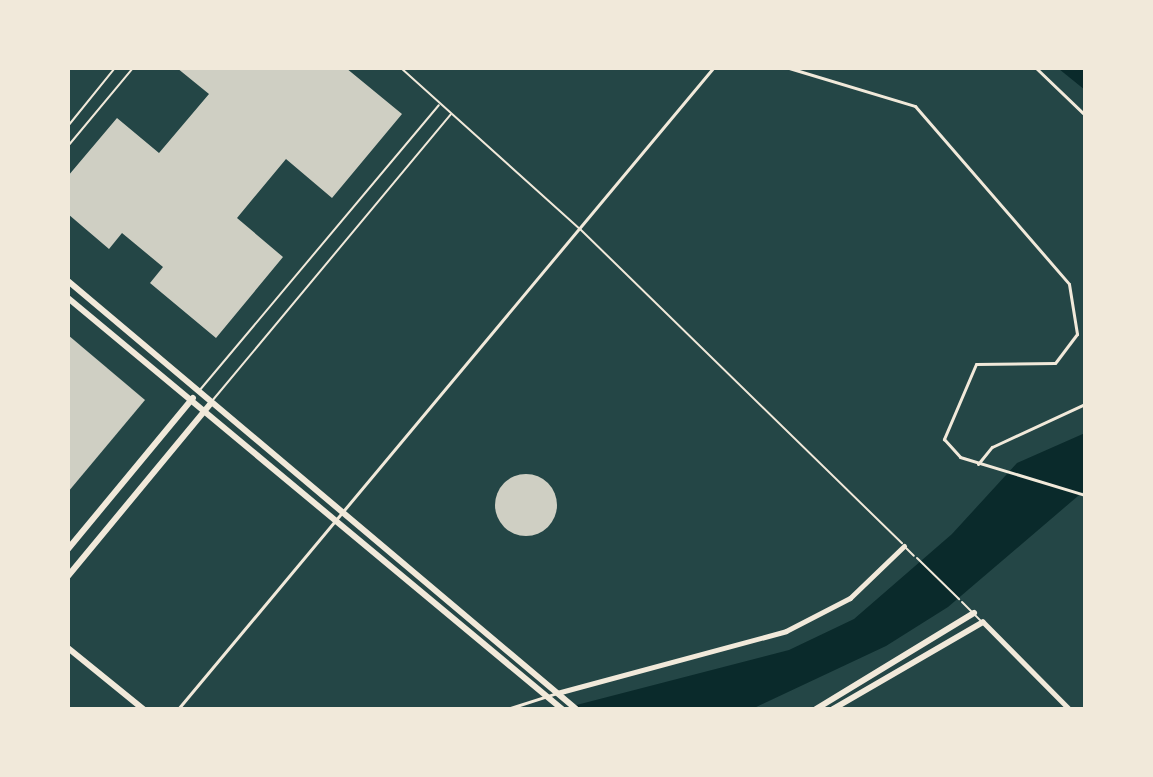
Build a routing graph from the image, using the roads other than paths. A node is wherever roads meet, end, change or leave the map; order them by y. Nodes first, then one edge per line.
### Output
1 (115, 68) edge
2 (133, 68) edge
3 (401, 68) edge
4 (713, 68) edge
5 (789, 68) edge
6 (1036, 68) edge
7 (440, 104) junction
8 (451, 113) junction
9 (1085, 115) edge
10 (68, 126) edge
11 (68, 146) edge
12 (580, 229) junction
13 (68, 281) edge
14 (68, 298) edge
15 (198, 392) junction
16 (191, 400) junction
17 (211, 403) junction
18 (1085, 404) edge
19 (204, 411) junction
20 (978, 464) junction
21 (1085, 495) edge
22 (338, 515) junction
23 (904, 546) junction
24 (68, 549) edge
25 (68, 576) edge
26 (974, 613) junction
27 (983, 622) junction
28 (946, 630) junction
29 (951, 640) junction
30 (68, 648) edge
31 (557, 693) junction
32 (546, 695) junction
33 (574, 707) edge
34 (561, 708) edge
35 (143, 709) edge
36 (178, 709) edge
37 (507, 709) edge
38 (816, 709) edge
39 (833, 709) edge
40 (1069, 709) edge

1 - 10 lane
2 - 11 lane
3 - 7 lane
4 - 12 street
5 - 20 street
6 - 9 street
7 - 8 lane
7 - 15 lane
8 - 12 lane
8 - 17 lane
12 - 22 street
12 - 23 lane
13 - 15 street
14 - 16 street
15 - 16 street
15 - 17 street
16 - 19 street
16 - 24 street
17 - 19 street
17 - 22 street
18 - 20 street
19 - 22 street
19 - 25 street
20 - 21 street
22 - 31 street
22 - 32 street
22 - 36 street
23 - 26 lane
23 - 31 street
26 - 27 lane
26 - 28 street
27 - 29 street
27 - 40 street
28 - 29 street
28 - 38 street
29 - 39 street
30 - 35 street
31 - 32 street
31 - 33 street
32 - 34 street
32 - 37 street

